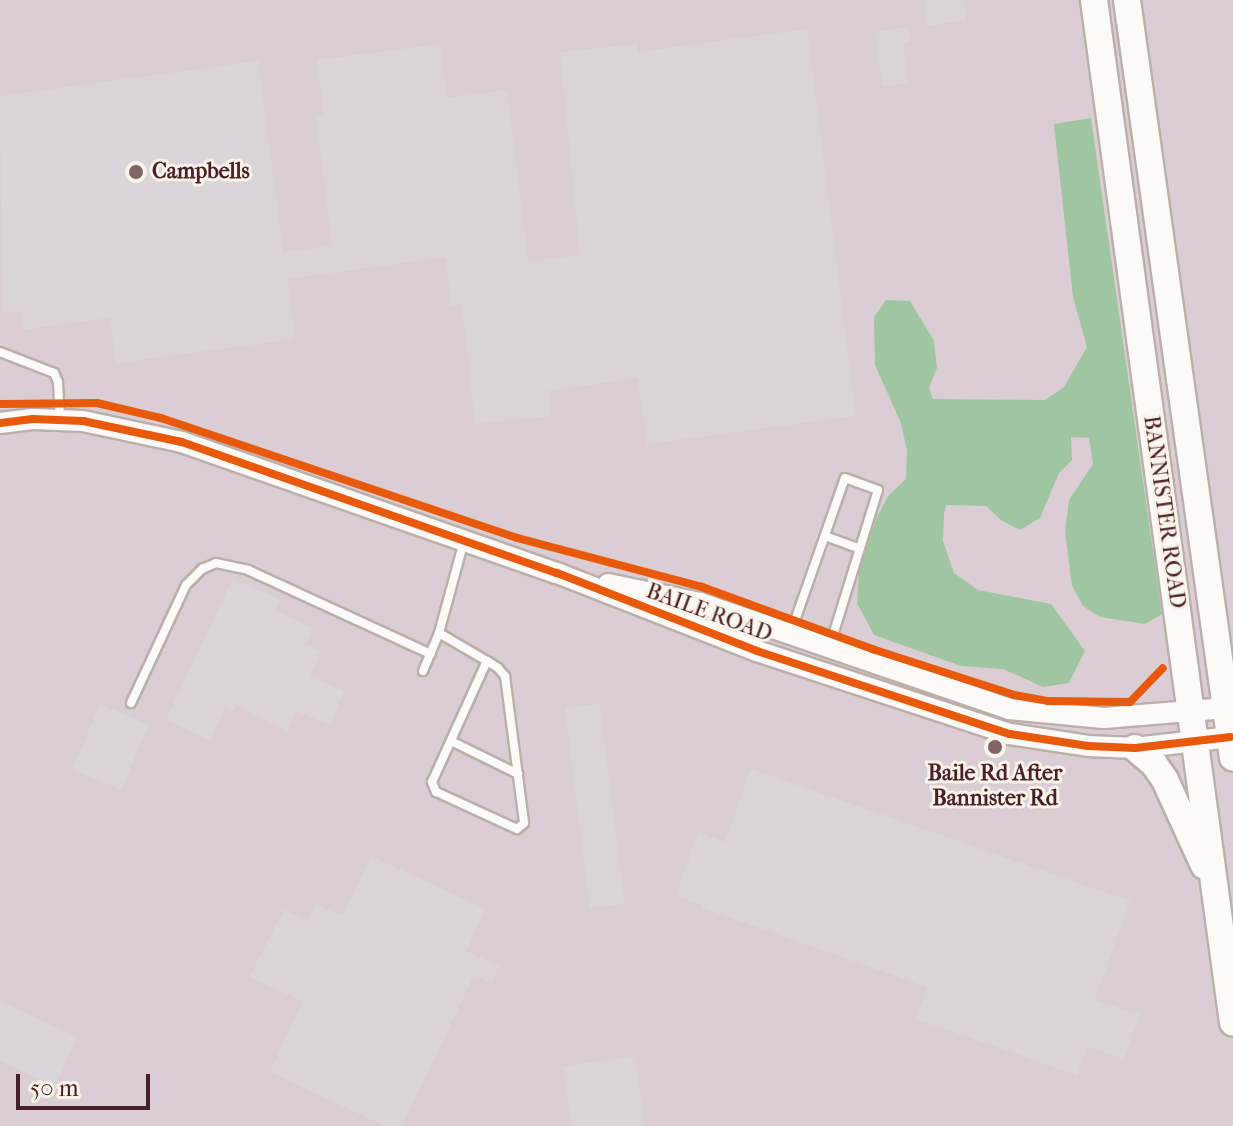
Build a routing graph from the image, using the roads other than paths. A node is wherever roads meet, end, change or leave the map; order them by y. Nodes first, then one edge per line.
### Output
1 (1094, 0) edge
2 (1127, 0) edge
3 (0, 352) edge
4 (60, 420) junction
5 (0, 423) edge
6 (825, 536) junction
7 (464, 540) junction
8 (858, 548) junction
9 (557, 573) junction
10 (439, 633) junction
11 (790, 634) junction
12 (829, 648) junction
13 (431, 654) junction
14 (783, 658) junction
15 (487, 661) junction
16 (423, 671) dead end
17 (822, 671) junction
18 (131, 703) dead end
19 (1226, 708) junction
20 (1191, 711) junction
21 (451, 741) junction
22 (1197, 742) junction
23 (1135, 748) junction
24 (1232, 748) edge
25 (518, 774) junction
26 (1215, 890) junction
27 (1233, 1023) edge

1 - 20 main road, BANNISTER ROAD
2 - 19 main road, BANNISTER ROAD
3 - 4 lane
4 - 5 street, BAILE ROAD
4 - 7 street, BAILE ROAD
6 - 8 lane
6 - 8 lane
6 - 11 lane
7 - 9 street, BAILE ROAD
7 - 10 lane
8 - 12 lane
9 - 11 street, BAILE ROAD
9 - 14 street, BAILE ROAD
10 - 13 lane
10 - 15 lane
11 - 12 street, BAILE ROAD
11 - 14 street
12 - 17 street
12 - 20 street, BAILE ROAD
13 - 16 lane
13 - 18 lane
14 - 17 street, BAILE ROAD
15 - 21 lane
15 - 25 lane
17 - 23 street, BAILE ROAD
19 - 20 street, BAILE ROAD
19 - 24 main road, BANNISTER ROAD
20 - 22 main road, BANNISTER ROAD
21 - 25 lane
21 - 25 lane
22 - 23 street, BAILE ROAD
22 - 24 street, BAILE ROAD
22 - 26 main road, BANNISTER ROAD
23 - 26 main road
26 - 27 main road, BANNISTER ROAD

